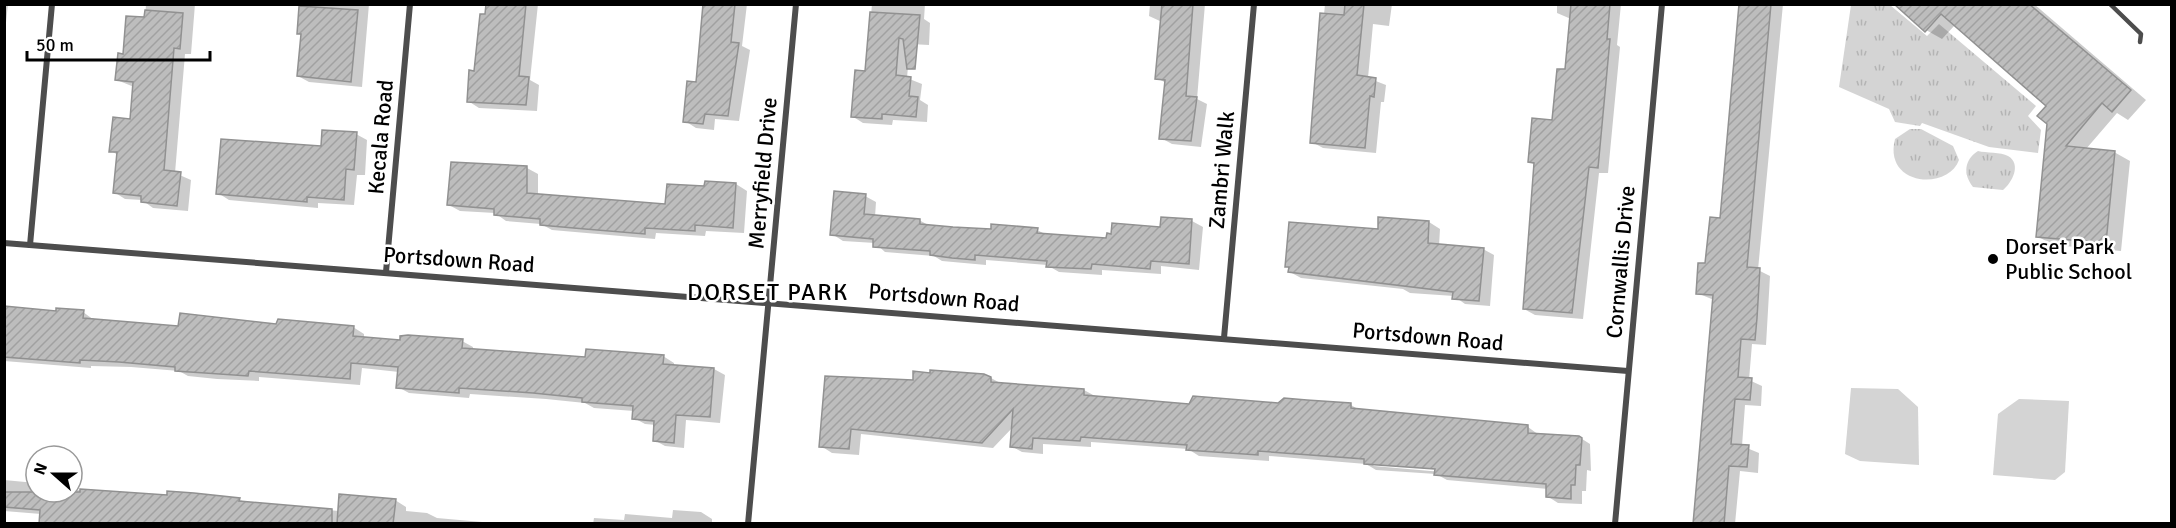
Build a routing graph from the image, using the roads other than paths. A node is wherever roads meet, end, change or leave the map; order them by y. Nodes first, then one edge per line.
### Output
1 (52, 4) edge
2 (410, 4) edge
3 (795, 4) edge
4 (1254, 4) edge
5 (1662, 4) edge
6 (2110, 4) edge
7 (2140, 42) dead end
8 (4, 243) edge
9 (30, 245) junction
10 (386, 272) junction
11 (769, 301) junction
12 (1224, 338) junction
13 (1628, 371) junction
14 (748, 524) edge
15 (1615, 524) edge

1 - 9 street
2 - 10 street, Kecala Road
3 - 11 street, Merryfield Drive
4 - 12 street, Zambri Walk
5 - 13 street, Cornwallis Drive
6 - 7 lane
8 - 9 street, Portsdown Road
9 - 10 street, Portsdown Road
10 - 11 street, Portsdown Road
11 - 12 street, Portsdown Road
11 - 14 street, Merryfield Drive
12 - 13 street, Portsdown Road
13 - 15 street, Cornwallis Drive

